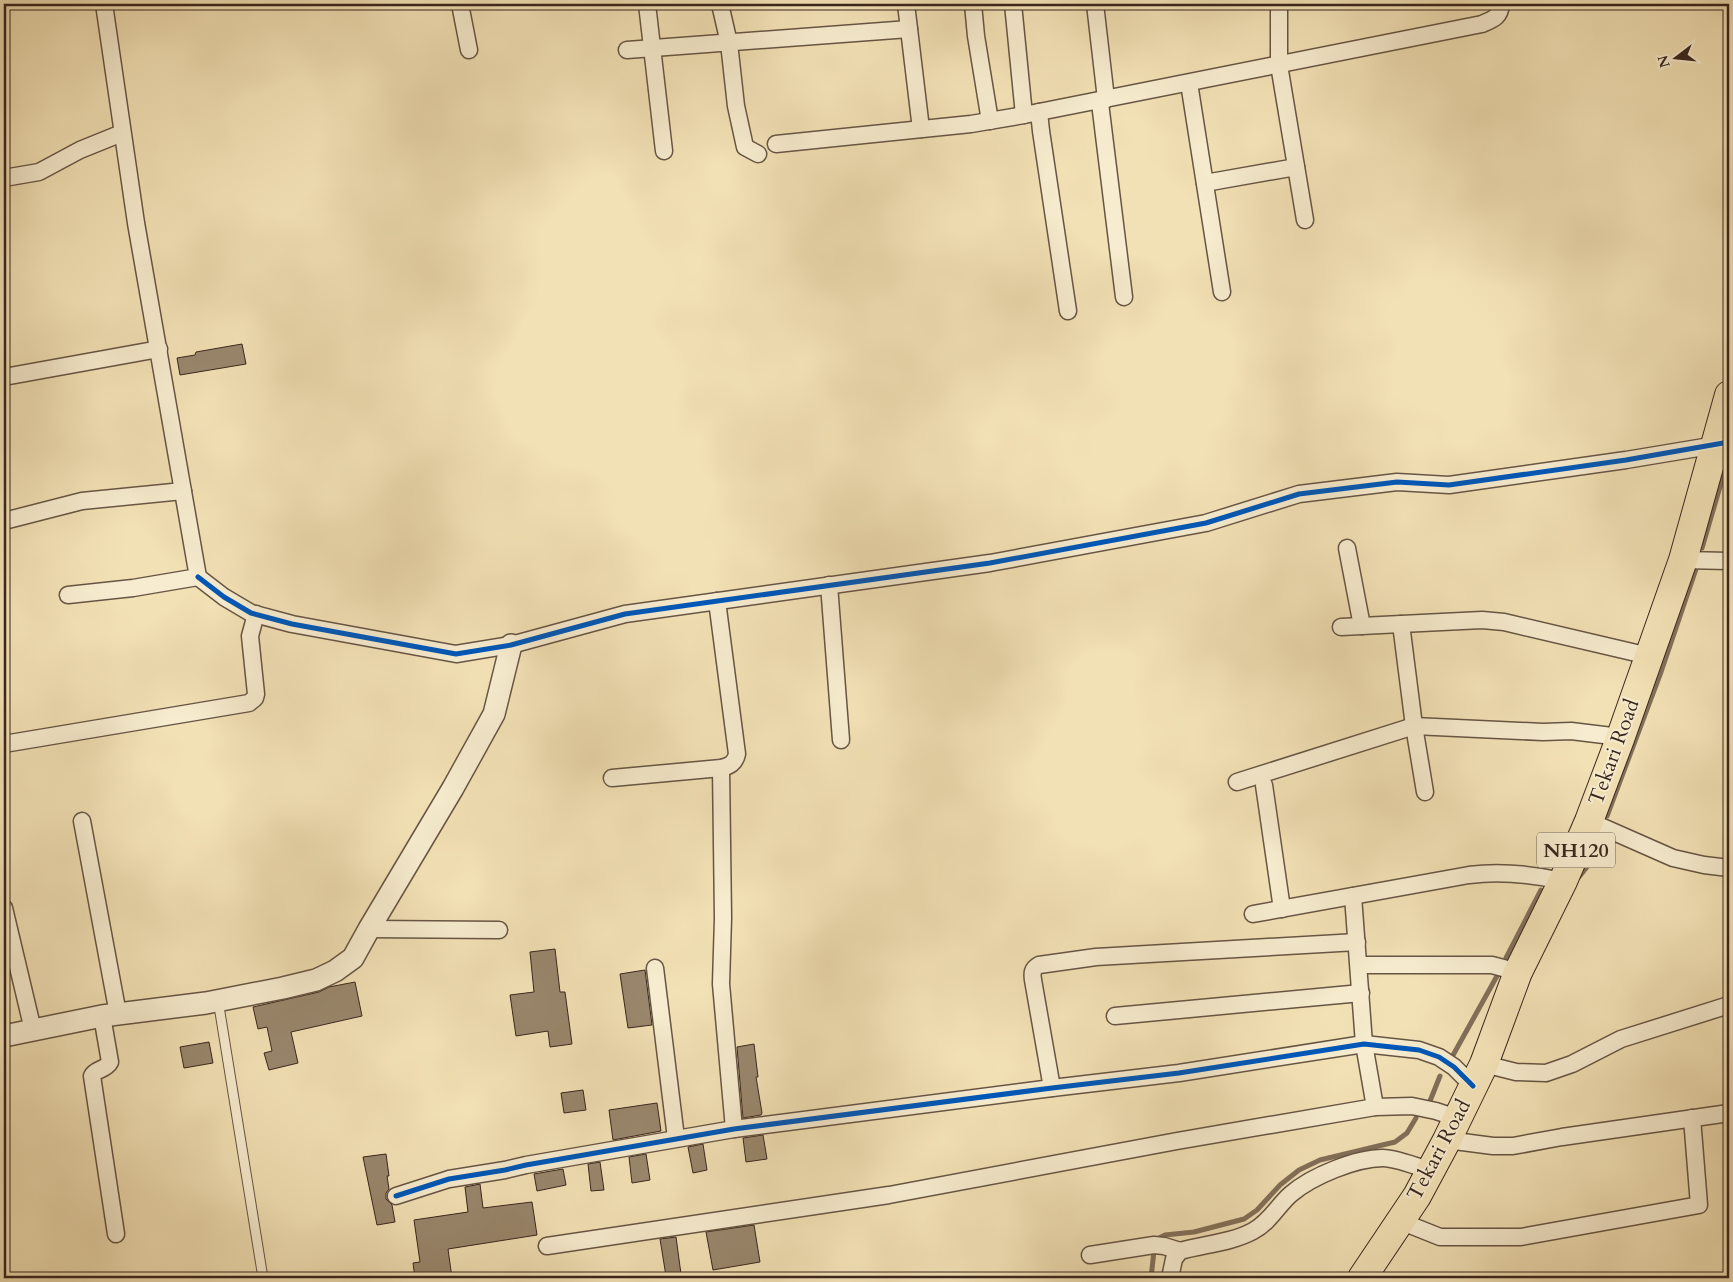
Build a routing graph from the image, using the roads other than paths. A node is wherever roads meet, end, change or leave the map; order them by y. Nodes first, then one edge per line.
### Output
1 (104, 4) edge
2 (460, 4) edge
3 (647, 4) edge
4 (720, 4) edge
5 (906, 4) edge
6 (973, 4) edge
7 (1013, 4) edge
8 (1095, 4) edge
9 (1279, 4) edge
10 (1501, 4) edge
11 (909, 30) junction
12 (728, 43) junction
13 (651, 48) junction
14 (469, 50) dead end
15 (627, 50) dead end
16 (1279, 65) junction
17 (1189, 83) junction
18 (1106, 99) junction
19 (1032, 114) junction
20 (990, 121) junction
21 (921, 129) junction
22 (122, 133) junction
23 (776, 144) dead end
24 (664, 151) dead end
25 (758, 154) dead end
26 (1296, 167) junction
27 (4, 178) edge
28 (1205, 183) junction
29 (1305, 220) dead end
30 (1222, 292) dead end
31 (1124, 298) dead end
32 (1068, 311) dead end
33 (160, 349) junction
34 (4, 377) edge
35 (1729, 395) edge
36 (1722, 444) edge
37 (184, 491) junction
38 (4, 521) edge
39 (1348, 548) dead end
40 (1683, 560) junction
41 (1729, 561) edge
42 (198, 577) junction
43 (829, 586) junction
44 (68, 595) dead end
45 (717, 601) junction
46 (256, 614) junction
47 (1401, 624) junction
48 (1362, 626) junction
49 (1341, 627) dead end
50 (511, 645) junction
51 (1649, 656) junction
52 (1414, 726) junction
53 (1620, 739) junction
54 (841, 740) dead end
55 (4, 744) edge
56 (721, 768) junction
57 (612, 778) dead end
58 (1236, 782) dead end
59 (1264, 785) dead end
60 (1425, 792) dead end
61 (1589, 820) junction
62 (82, 821) dead end
63 (1729, 868) edge
64 (1562, 881) junction
65 (1353, 896) junction
66 (4, 908) edge
67 (1282, 909) junction
68 (1253, 914) dead end
69 (369, 928) junction
70 (499, 930) dead end
71 (1357, 942) junction
72 (1359, 965) junction
73 (655, 968) dead end
74 (1518, 972) junction
75 (1361, 993) junction
76 (218, 1000) junction
77 (1729, 1005) edge
78 (110, 1015) junction
79 (1115, 1016) dead end
80 (33, 1030) junction
81 (4, 1036) edge
82 (1364, 1044) junction
83 (1478, 1075) junction
84 (1052, 1088) junction
85 (1375, 1107) junction
86 (1729, 1113) edge
87 (1692, 1118) junction
88 (734, 1128) junction
89 (1452, 1129) junction
90 (676, 1138) junction
91 (1431, 1171) junction
92 (396, 1196) dead end
93 (1400, 1222) junction
94 (116, 1234) dead end
95 (547, 1246) dead end
96 (1180, 1251) junction
97 (1090, 1255) dead end
98 (264, 1278) edge
99 (1170, 1278) edge
100 (1362, 1278) edge

1 - 22 street
2 - 14 street
3 - 13 street
4 - 12 street
5 - 11 street
6 - 20 street
7 - 19 street
8 - 18 street
9 - 16 street
10 - 16 street
11 - 12 street
11 - 21 street
12 - 13 street
12 - 25 street
13 - 15 street
13 - 24 street
16 - 17 street
16 - 26 street
17 - 18 street
17 - 28 street
18 - 19 street
18 - 31 street
19 - 20 street
19 - 32 street
20 - 21 street
21 - 23 street
22 - 27 street
22 - 33 street
26 - 28 street
26 - 29 street
28 - 30 street
33 - 34 street
33 - 37 street
35 - 36 highway, Tekari Road / NH120
36 - 40 highway, Tekari Road / NH120
36 - 43 street
37 - 38 street
37 - 42 street
39 - 48 street
40 - 41 street
40 - 51 highway, Tekari Road / NH120
42 - 44 street
42 - 46 street
43 - 45 street
43 - 54 street
45 - 50 street
45 - 56 street
46 - 50 street
46 - 55 street
47 - 48 street
47 - 51 street
47 - 52 street
48 - 49 street
50 - 69 street
51 - 53 highway, Tekari Road / NH120
52 - 53 street
52 - 58 street
52 - 60 street
53 - 61 highway, Tekari Road / NH120
56 - 57 street
56 - 88 street
59 - 67 street
61 - 63 street
61 - 64 highway, Tekari Road / NH120
62 - 78 street
64 - 65 street
64 - 74 highway, Tekari Road / NH120
65 - 67 street
65 - 71 street
66 - 80 street
67 - 68 street
69 - 70 street
69 - 76 street
71 - 72 street
71 - 84 street
72 - 74 street
72 - 75 street
73 - 90 street
74 - 83 highway, Tekari Road / NH120
75 - 79 street
75 - 82 street
76 - 78 street
76 - 98 lane
77 - 83 street
78 - 80 street
78 - 94 street
80 - 81 street
82 - 83 street
82 - 84 street
82 - 85 street
83 - 89 highway, Tekari Road / NH120
84 - 88 street
85 - 89 street
85 - 95 street
86 - 87 street
87 - 89 street
87 - 93 street
88 - 90 street
89 - 91 highway, Tekari Road / NH120
90 - 92 street
91 - 93 highway, Tekari Road / NH120
91 - 96 street
93 - 100 highway, Tekari Road / NH120
96 - 97 street
96 - 99 street

